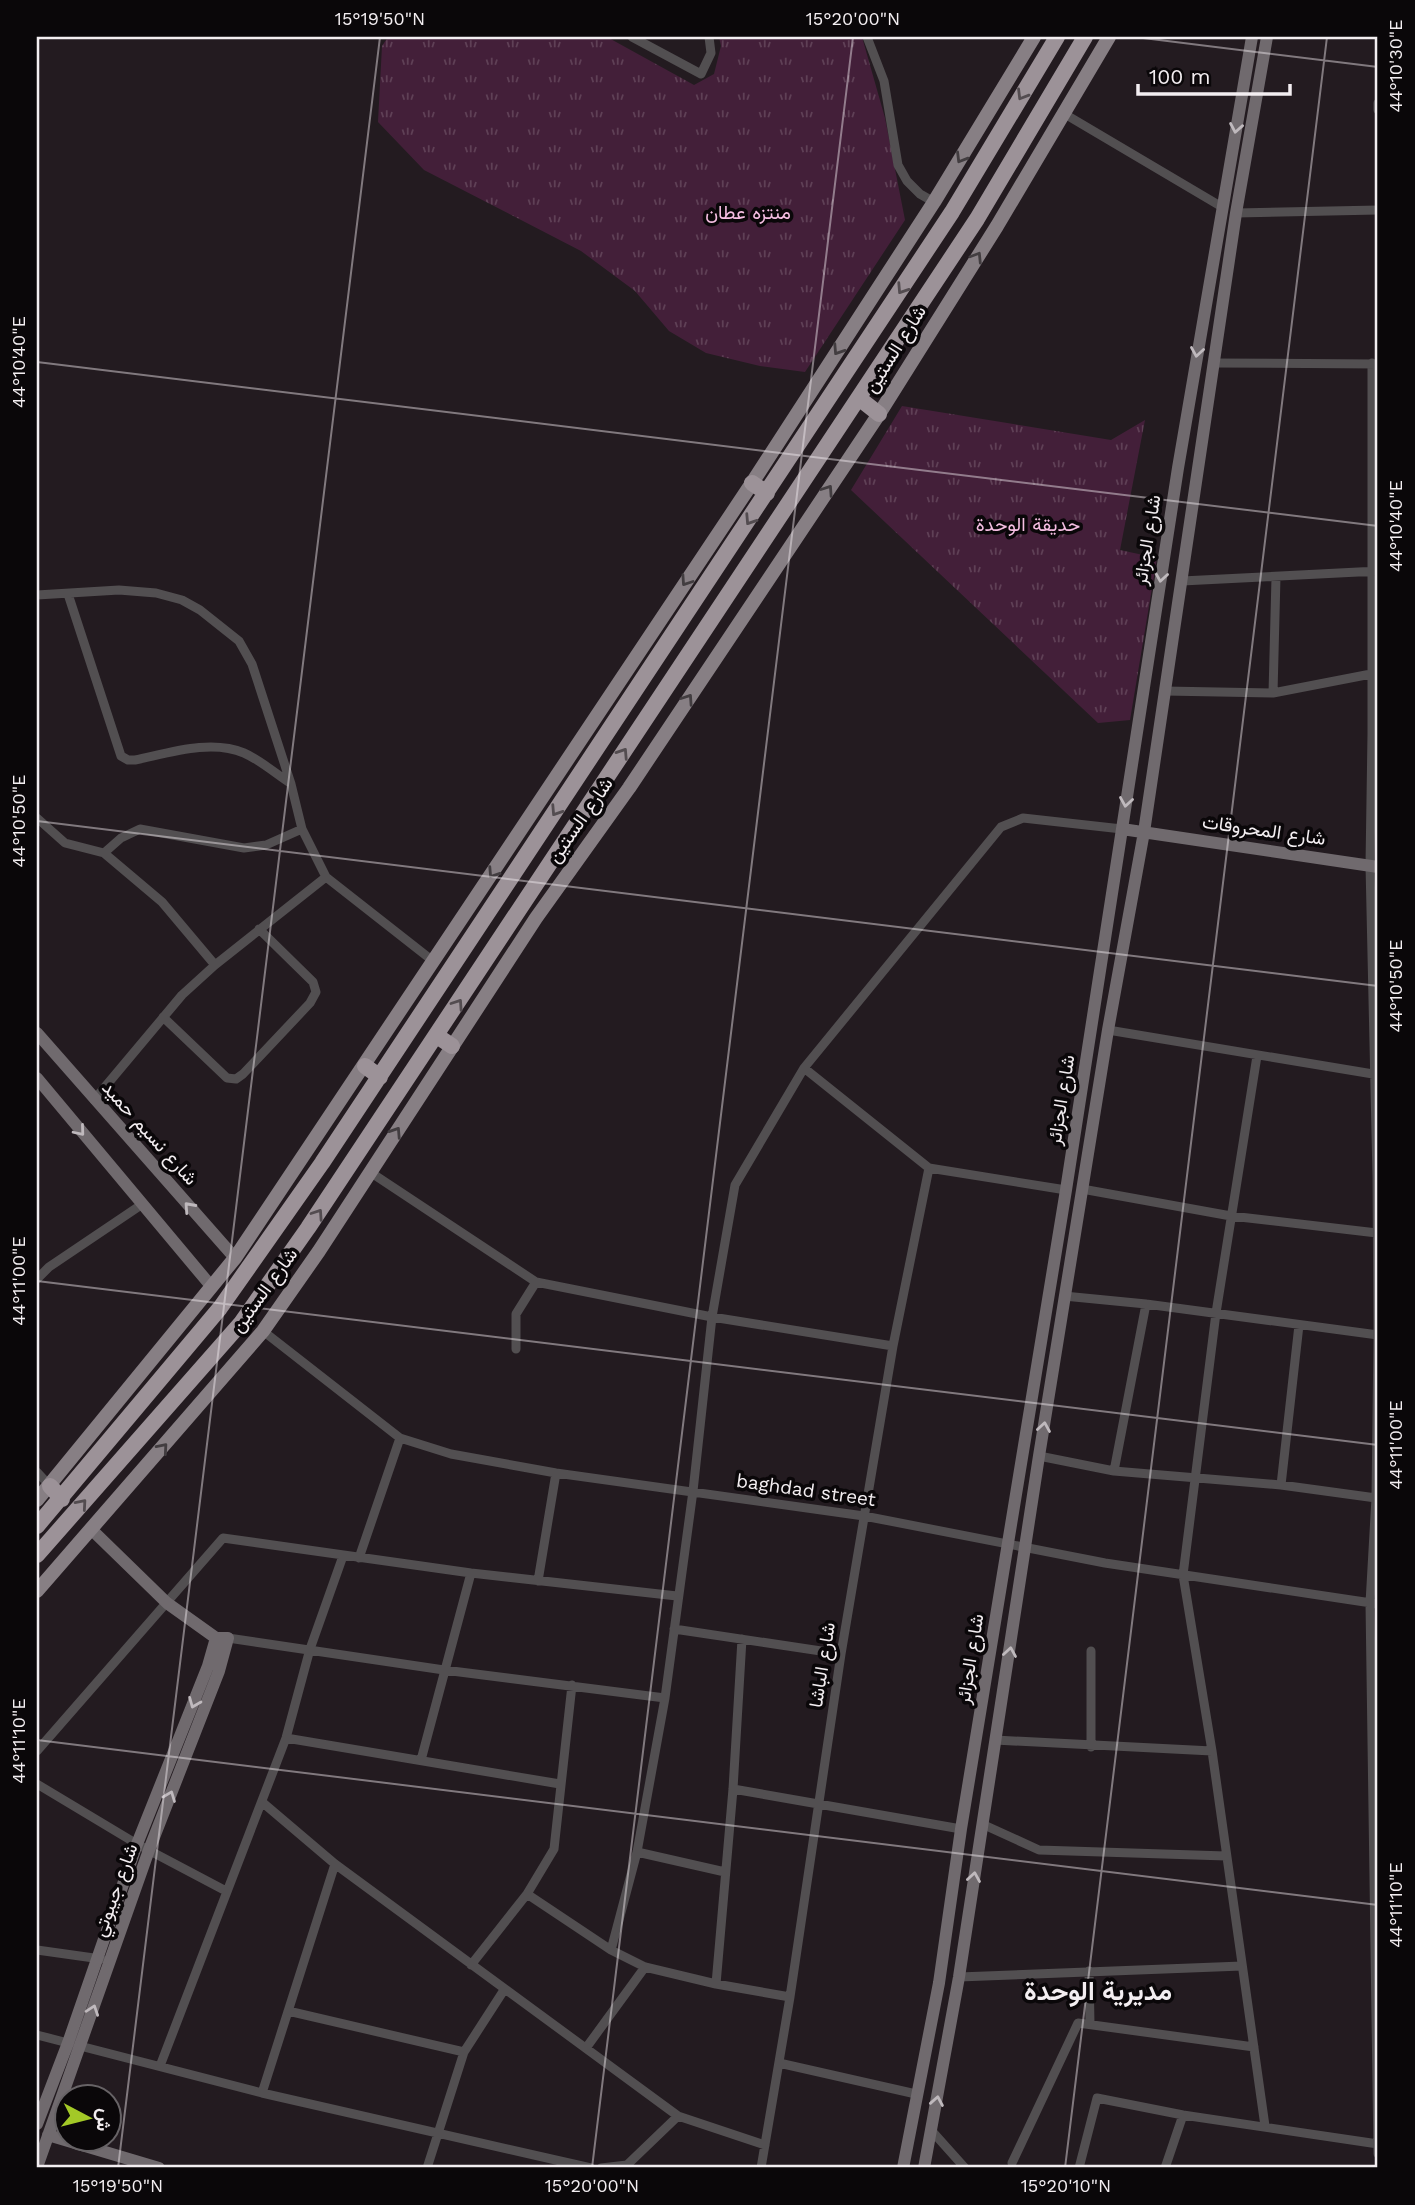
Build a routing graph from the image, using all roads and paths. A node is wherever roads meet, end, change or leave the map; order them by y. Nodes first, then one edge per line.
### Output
1 (632, 37) edge
2 (709, 37) edge
3 (867, 37) edge
4 (1034, 37) edge
5 (1057, 37) edge
6 (1085, 37) edge
7 (1109, 37) edge
8 (1252, 37) edge
9 (1267, 37) edge
10 (1378, 103) edge
11 (1378, 110) edge
12 (1063, 113) junction
13 (934, 202) junction
14 (1222, 207) junction
15 (1378, 210) edge
16 (1236, 213) junction
17 (1214, 363) junction
18 (1375, 364) edge
19 (859, 399) junction
20 (879, 414) junction
21 (1178, 468) junction
22 (1198, 471) junction
23 (752, 483) junction
24 (767, 494) junction
25 (1375, 570) edge
26 (1276, 577) junction
27 (1182, 581) junction
28 (68, 594) junction
29 (37, 595) edge
30 (694, 604) junction
31 (711, 620) junction
32 (1371, 674) junction
33 (1165, 691) junction
34 (1273, 692) junction
35 (1375, 734) edge
36 (290, 784) junction
37 (37, 818) edge
38 (302, 829) junction
39 (1122, 829) junction
40 (1144, 832) junction
41 (104, 853) junction
42 (1374, 866) edge
43 (326, 877) junction
44 (259, 929) junction
45 (433, 961) junction
46 (215, 965) junction
47 (163, 1017) junction
48 (1108, 1030) junction
49 (37, 1033) edge
50 (437, 1035) junction
51 (452, 1046) junction
52 (1257, 1056) junction
53 (365, 1066) junction
54 (804, 1068) junction
55 (1373, 1074) junction
56 (380, 1077) junction
57 (37, 1078) edge
58 (94, 1100) junction
59 (929, 1168) junction
60 (370, 1172) junction
61 (1378, 1177) edge
62 (1082, 1189) junction
63 (1066, 1190) junction
64 (141, 1205) junction
65 (1231, 1216) junction
66 (1377, 1233) edge
67 (235, 1258) junction
68 (37, 1279) edge
69 (536, 1282) junction
70 (211, 1286) junction
71 (1065, 1296) junction
72 (1146, 1304) junction
73 (1216, 1313) junction
74 (712, 1317) junction
75 (1298, 1325) junction
76 (263, 1331) junction
77 (1378, 1335) edge
78 (894, 1346) junction
79 (516, 1349) dead end
80 (1378, 1377) edge
81 (400, 1438) junction
82 (1039, 1456) junction
83 (1114, 1471) junction
84 (37, 1472) edge
85 (556, 1473) junction
86 (1196, 1478) junction
87 (1281, 1485) junction
88 (50, 1486) junction
89 (693, 1491) junction
90 (1376, 1498) junction
91 (61, 1499) junction
92 (37, 1500) edge
93 (864, 1516) junction
94 (37, 1527) edge
95 (92, 1530) junction
96 (1009, 1544) junction
97 (1027, 1547) junction
98 (37, 1555) edge
99 (343, 1556) junction
100 (359, 1558) junction
101 (471, 1573) junction
102 (1183, 1575) junction
103 (538, 1581) junction
104 (37, 1591) edge
105 (677, 1596) junction
106 (1374, 1603) edge
107 (167, 1604) junction
108 (674, 1629) junction
109 (222, 1638) junction
110 (742, 1639) junction
111 (310, 1649) junction
112 (1091, 1651) dead end
113 (841, 1654) junction
114 (444, 1670) junction
115 (572, 1685) junction
116 (665, 1698) junction
117 (286, 1738) junction
118 (995, 1740) junction
119 (1091, 1747) junction
120 (37, 1751) edge
121 (1212, 1751) junction
122 (421, 1760) junction
123 (37, 1784) edge
124 (560, 1784) junction
125 (733, 1789) junction
126 (262, 1802) junction
127 (819, 1803) junction
128 (982, 1824) junction
129 (961, 1829) junction
130 (143, 1847) junction
131 (637, 1852) junction
132 (1226, 1856) junction
133 (335, 1864) junction
134 (725, 1872) junction
135 (226, 1891) junction
136 (527, 1894) junction
137 (1377, 1936) edge
138 (37, 1950) edge
139 (611, 1950) junction
140 (103, 1960) junction
141 (471, 1965) junction
142 (1242, 1966) junction
143 (645, 1967) junction
144 (1089, 1971) junction
145 (959, 1977) junction
146 (939, 1983) junction
147 (716, 1984) junction
148 (503, 1990) junction
149 (790, 1997) junction
150 (288, 2011) junction
151 (1090, 2024) junction
152 (37, 2035) edge
153 (74, 2044) junction
154 (586, 2048) junction
155 (1254, 2048) junction
156 (464, 2052) junction
157 (779, 2063) junction
158 (1378, 2064) edge
159 (160, 2066) junction
160 (262, 2093) junction
161 (916, 2094) junction
162 (1182, 2115) junction
163 (678, 2116) junction
164 (37, 2124) edge
165 (1265, 2126) junction
166 (931, 2130) junction
167 (42, 2134) edge
168 (437, 2134) junction
169 (1378, 2144) edge
170 (765, 2145) junction
171 (1378, 2154) edge
172 (1012, 2163) dead end
173 (37, 2167) edge
174 (159, 2168) edge
175 (427, 2168) edge
176 (591, 2168) edge
177 (601, 2168) edge
178 (761, 2168) edge
179 (903, 2168) edge
180 (924, 2168) edge
181 (965, 2168) edge
182 (1079, 2168) edge
183 (1166, 2168) edge

1 - 2 street
3 - 13 street
4 -> 13 main road
5 -> 24 highway, شارع الستين
6 - 19 highway, شارع الستين
7 - 12 main road, شارع الستين
8 -> 14 main road, شارع الجزائر
9 - 16 main road, شارع الجزائر
10 - 11 street
12 - 14 street
20 -> 12 main road, شارع الستين
13 -> 23 main road
14 - 16 main road
14 -> 21 main road, شارع الجزائر
15 - 16 street
16 - 17 main road, شارع الجزائر
17 - 18 street
17 - 22 main road, شارع الجزائر
18 - 25 street
19 - 20 highway
19 - 31 highway, شارع الستين
51 -> 20 main road, شارع الستين
21 - 22 main road
21 -> 39 main road, شارع الجزائر
22 - 27 main road, شارع الجزائر
23 - 24 highway
23 -> 45 main road
24 -> 30 highway, شارع الستين
25 - 26 street
25 - 32 street
26 - 27 street
26 - 34 street
27 - 33 main road, شارع الجزائر
28 - 29 street
28 - 36 street
28 - 36 street
30 - 31 highway
30 -> 56 highway, شارع الستين
50 -> 31 highway, شارع الستين
32 - 34 street
32 - 35 street
33 - 34 street
33 - 40 main road, شارع الجزائر
35 - 42 street
36 - 38 street
37 - 41 street
38 - 41 street
38 - 43 street
39 - 40 main road, شارع المحروقات
39 - 54 street
39 - 63 main road, شارع الجزائر
40 - 42 main road, شارع المحروقات
40 - 48 main road, شارع الجزائر
41 - 46 street
42 - 55 street
43 - 44 street
43 - 45 street
44 - 46 street
44 - 47 street
45 - 53 main road
46 - 47 street
47 - 58 street
48 - 52 street
48 - 62 main road, شارع الجزائر
49 - 58 main road, شارع نسيم حميد
50 - 51 highway
98 -> 50 highway, شارع الستين
60 -> 51 main road, شارع الستين
52 - 55 street
52 - 65 street
53 - 56 highway
53 - 67 main road
54 - 59 street
54 - 74 street
55 - 61 street
56 - 91 highway, شارع الستين
57 -> 64 main road
67 -> 58 main road, شارع نسيم حميد
59 - 63 street
59 - 78 street, شارع الباشا
60 - 69 street
60 - 76 main road, شارع الستين
61 - 66 street
62 - 63 main road
62 - 65 street
62 - 71 main road, شارع الجزائر
63 - 96 main road, شارع الجزائر
64 - 68 street
64 - 70 main road
65 - 66 street
65 - 73 street
66 - 77 street
67 - 70 main road
69 - 74 street
69 - 79 street
70 - 88 main road
71 - 72 street
82 -> 71 main road, شارع الجزائر
72 - 73 street
72 - 83 street
73 - 75 street
73 - 86 street
74 - 78 street
74 - 89 street
75 - 77 street
75 - 87 street
76 - 81 street, baghdad street
95 -> 76 main road, شارع الستين
77 - 80 street
78 - 93 street, شارع الباشا
80 - 90 street
81 - 85 street, baghdad street
81 - 100 street
82 - 83 street
82 - 97 main road, شارع الجزائر
83 - 86 street
84 - 88 street
85 - 89 street, baghdad street
85 - 103 street
86 - 87 street
86 - 102 street
87 - 90 street
88 - 91 highway
88 - 92 main road
89 - 93 street, baghdad street
89 - 105 street
90 - 106 street
91 - 94 highway, شارع الستين
93 - 96 street, baghdad street
93 - 113 street, شارع الباشا
95 - 104 main road, شارع الستين
95 - 107 main road
96 - 97 street, baghdad street
96 - 129 main road, شارع الجزائر
97 - 102 street, baghdad street
118 -> 97 main road, شارع الجزائر
99 - 100 street
99 - 107 street
99 - 111 street
100 - 101 street
101 - 103 street
101 - 114 street
102 - 106 street, baghdad street
102 - 121 street
103 - 105 street
105 - 108 street
106 - 137 street
107 - 109 main road
107 - 120 street
108 - 110 street
108 - 116 street
109 - 111 street
109 - 130 main road, شارع جيبوتي
110 - 113 street
110 - 125 street
111 - 114 street
111 - 117 street
112 - 119 street
113 - 127 street, شارع الباشا
114 - 115 street
114 - 122 street
115 - 116 street
115 - 124 street
116 - 131 street
117 - 122 street
117 - 126 street
118 - 119 street
118 - 128 main road, شارع الجزائر
119 - 121 street
121 - 132 street
122 - 124 street
123 - 130 street
124 - 136 street
125 - 127 street
125 - 134 street
126 - 133 street
126 - 135 street
127 - 129 street
127 - 149 street, شارع الباشا
128 - 132 street
145 -> 128 main road, شارع الجزائر
129 - 146 main road, شارع الجزائر
130 - 135 street
130 - 140 main road, شارع جيبوتي
131 - 134 street
131 - 139 street
132 - 142 street
133 - 141 street
133 - 150 street
134 - 147 street
135 - 159 street
136 - 139 street
136 - 141 street
137 - 158 street
138 - 140 street
139 - 143 street
140 - 153 main road, شارع جيبوتي
141 - 148 street
142 - 144 street
142 - 155 street
143 - 147 street
143 - 154 street
144 - 145 street
144 - 151 street
145 - 146 main road
166 -> 145 main road, شارع الجزائر
146 - 161 main road, شارع الجزائر
147 - 149 street
148 - 154 street
148 - 156 street
149 - 157 street, شارع الباشا
150 - 156 street
150 - 160 street
151 - 155 street
151 - 172 street
152 - 153 street
153 - 159 street
153 - 164 main road, شارع جيبوتي
153 - 167 main road, شارع جيبوتي
154 - 163 street
155 - 165 street
156 - 168 street
157 - 161 street
157 - 170 street, شارع الباشا
158 - 169 street
159 - 160 street
160 - 168 street
161 - 179 main road, شارع الجزائر
162 - 165 street
162 - 182 street
162 - 183 street
163 - 170 street
163 - 177 street
165 - 169 street
166 - 180 main road, شارع الجزائر
166 - 181 street
167 - 173 main road, شارع جيبوتي
167 - 174 main road
168 - 175 street
168 - 176 street
169 - 171 street
170 - 178 street, شارع الباشا

